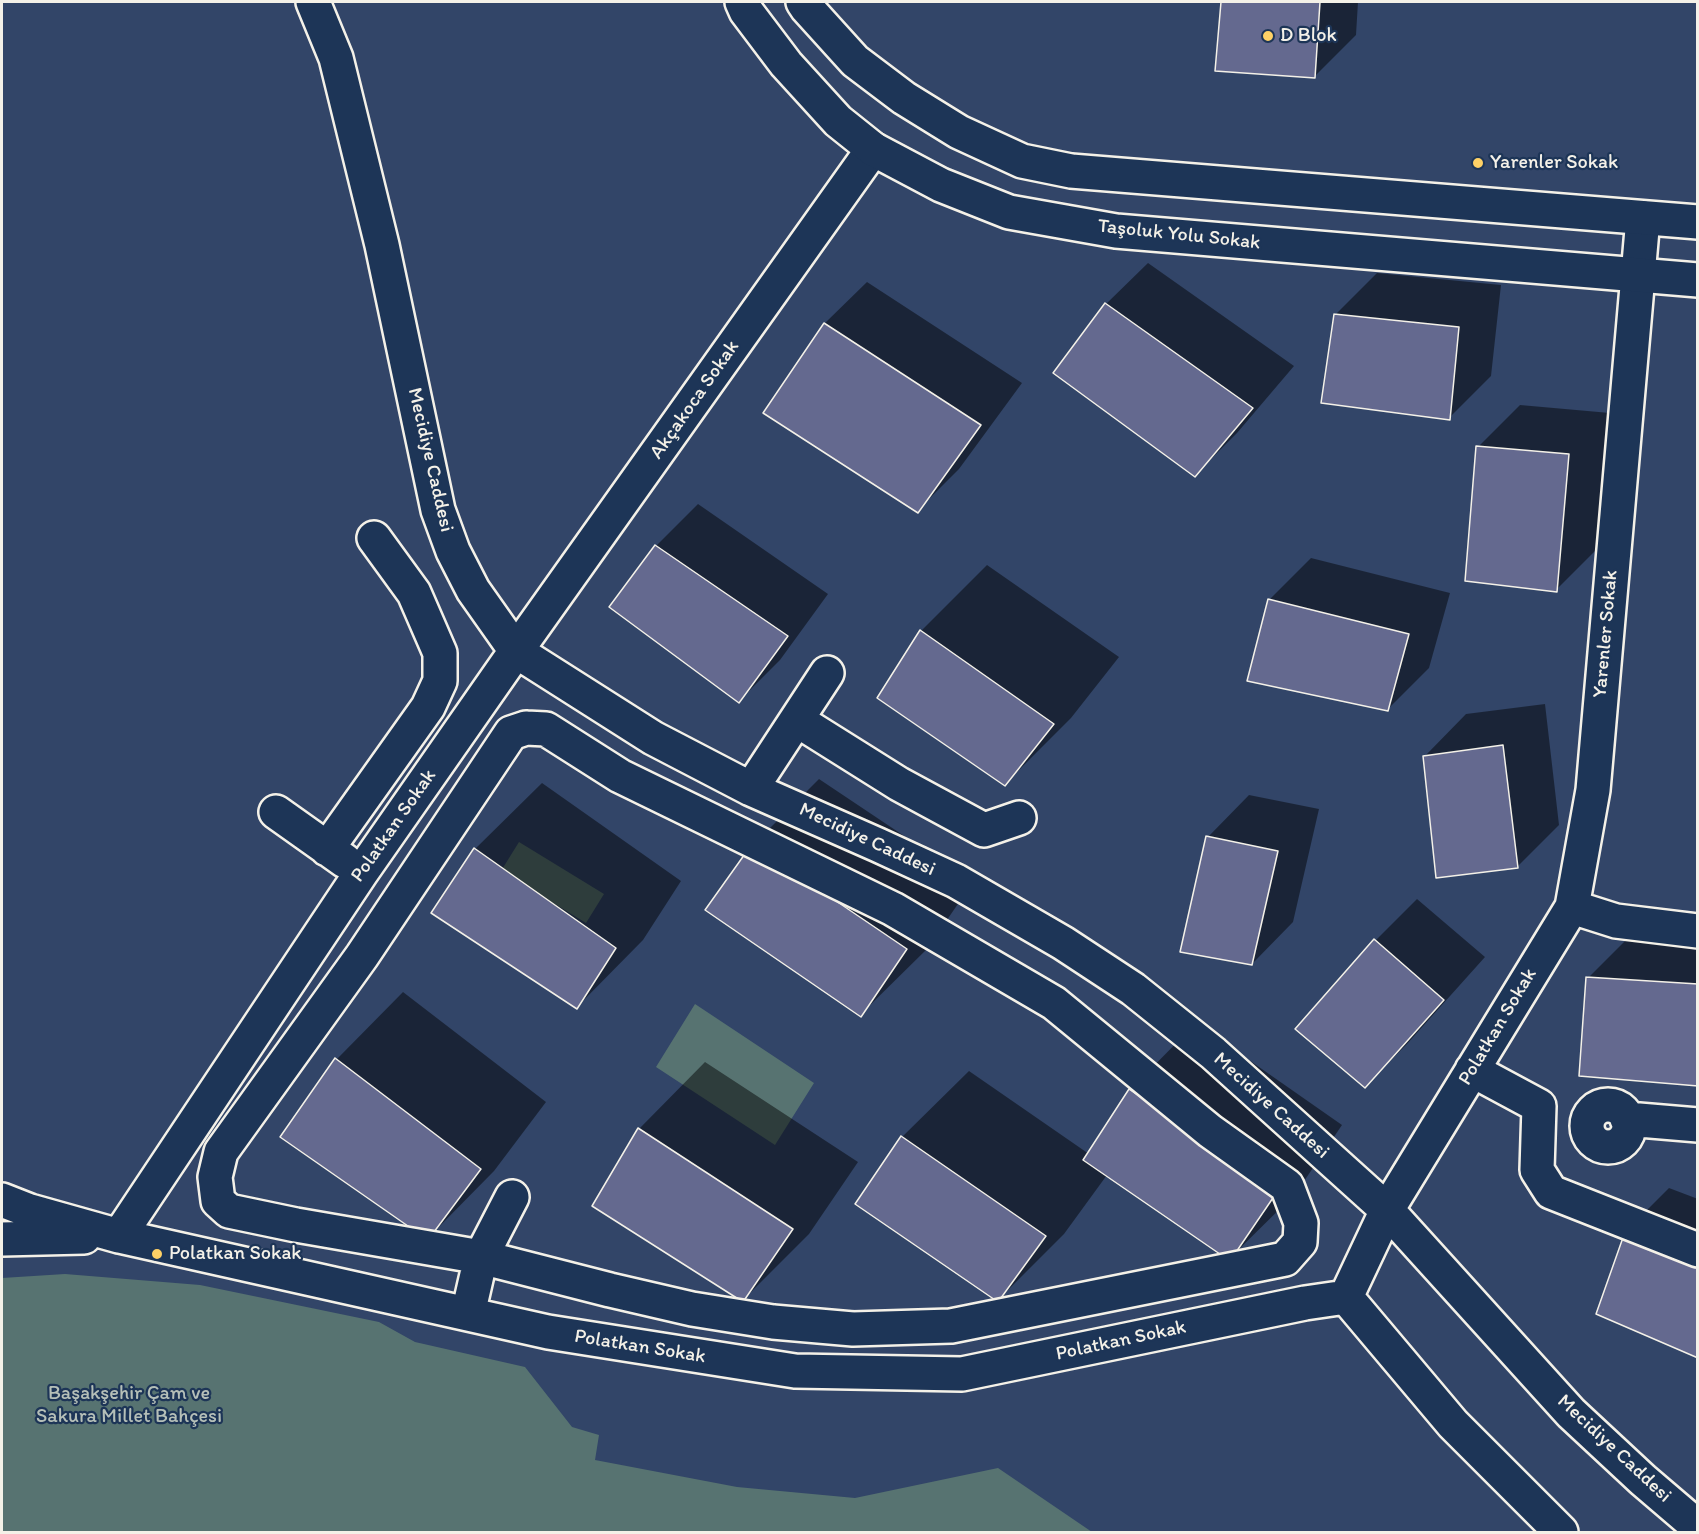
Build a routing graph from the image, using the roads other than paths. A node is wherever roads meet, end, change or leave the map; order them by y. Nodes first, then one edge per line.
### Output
1 (313, 2) edge
2 (742, 2) edge
3 (803, 2) edge
4 (873, 149) junction
5 (1643, 218) junction
6 (1698, 222) edge
7 (1639, 275) junction
8 (1698, 280) edge
9 (374, 538) dead end
10 (516, 651) junction
11 (827, 673) dead end
12 (797, 720) junction
13 (752, 789) junction
14 (276, 812) dead end
15 (1019, 818) dead end
16 (327, 849) junction
17 (361, 873) junction
18 (1572, 907) junction
19 (1698, 931) edge
20 (1472, 1070) junction
21 (1627, 1119) dead end
22 (1698, 1125) edge
23 (512, 1197) dead end
24 (2, 1200) edge
25 (1387, 1210) junction
26 (119, 1236) junction
27 (2, 1239) edge
28 (1698, 1250) edge
29 (481, 1257) junction
30 (1346, 1297) junction
31 (468, 1314) junction
32 (1698, 1527) edge
33 (1561, 1533) edge

1 - 10 street, Mecidiye Caddesi
2 - 4 street, Taşoluk Yolu Sokak
3 - 5 street
4 - 7 street, Taşoluk Yolu Sokak
4 - 10 street, Akçakoca Sokak
5 - 6 street
5 - 7 street, Yarenler Sokak
7 - 8 street, Taşoluk Yolu Sokak
7 - 18 street, Yarenler Sokak
9 - 16 street
10 - 13 street, Mecidiye Caddesi
10 - 17 street, Polatkan Sokak
11 - 12 street
12 - 13 street
12 - 15 street
13 - 25 street, Mecidiye Caddesi
14 - 16 street
16 - 17 street
17 - 26 street, Polatkan Sokak
18 - 19 street
18 - 20 street, Polatkan Sokak
20 - 25 street, Polatkan Sokak
20 - 28 street
21 - 22 street
23 - 29 street
24 - 26 street
25 - 30 street, Polatkan Sokak
25 - 32 street, Mecidiye Caddesi
26 - 27 street
26 - 31 street, Polatkan Sokak
29 - 29 street
29 - 31 street
30 - 31 street, Polatkan Sokak
30 - 33 street

